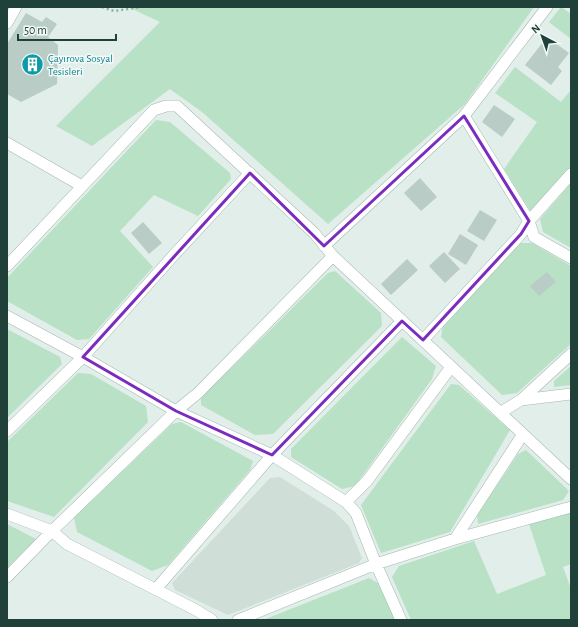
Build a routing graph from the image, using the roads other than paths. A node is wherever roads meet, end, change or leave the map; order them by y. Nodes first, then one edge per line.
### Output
1 (16, 7) edge
2 (547, 7) edge
3 (7, 22) edge
4 (464, 116) junction
5 (7, 143) edge
6 (250, 173) junction
7 (571, 174) edge
8 (82, 186) junction
9 (529, 221) junction
10 (324, 246) junction
11 (333, 256) junction
12 (571, 258) edge
13 (7, 266) edge
14 (7, 316) edge
15 (402, 321) junction
16 (423, 340) junction
17 (571, 354) edge
18 (83, 357) junction
19 (451, 367) junction
20 (571, 394) edge
21 (521, 400) junction
22 (176, 411) junction
23 (500, 413) junction
24 (7, 431) edge
25 (523, 434) junction
26 (272, 455) junction
27 (571, 479) edge
28 (346, 502) junction
29 (571, 507) edge
30 (7, 514) edge
31 (52, 531) junction
32 (455, 539) junction
33 (376, 564) junction
34 (7, 577) edge
35 (156, 589) junction
36 (212, 620) edge
37 (238, 620) edge
38 (401, 620) edge

1 - 3 street
2 - 4 street
4 - 9 street
4 - 10 street
5 - 8 street
6 - 8 street
6 - 10 street
6 - 18 street
7 - 9 street
8 - 13 street
9 - 12 street
9 - 16 street
10 - 11 street
11 - 15 street
11 - 22 street
14 - 18 street
15 - 16 street
15 - 26 street
16 - 19 street
17 - 21 street
18 - 22 street
18 - 24 street
19 - 23 street
19 - 28 street
20 - 21 street
21 - 23 street
22 - 26 street
22 - 31 street
23 - 25 street
25 - 27 street
25 - 32 street
26 - 28 street
26 - 35 street
28 - 33 street
29 - 32 street
30 - 31 street
31 - 34 street
31 - 35 street
32 - 33 street
33 - 37 street
33 - 38 street
35 - 36 street

